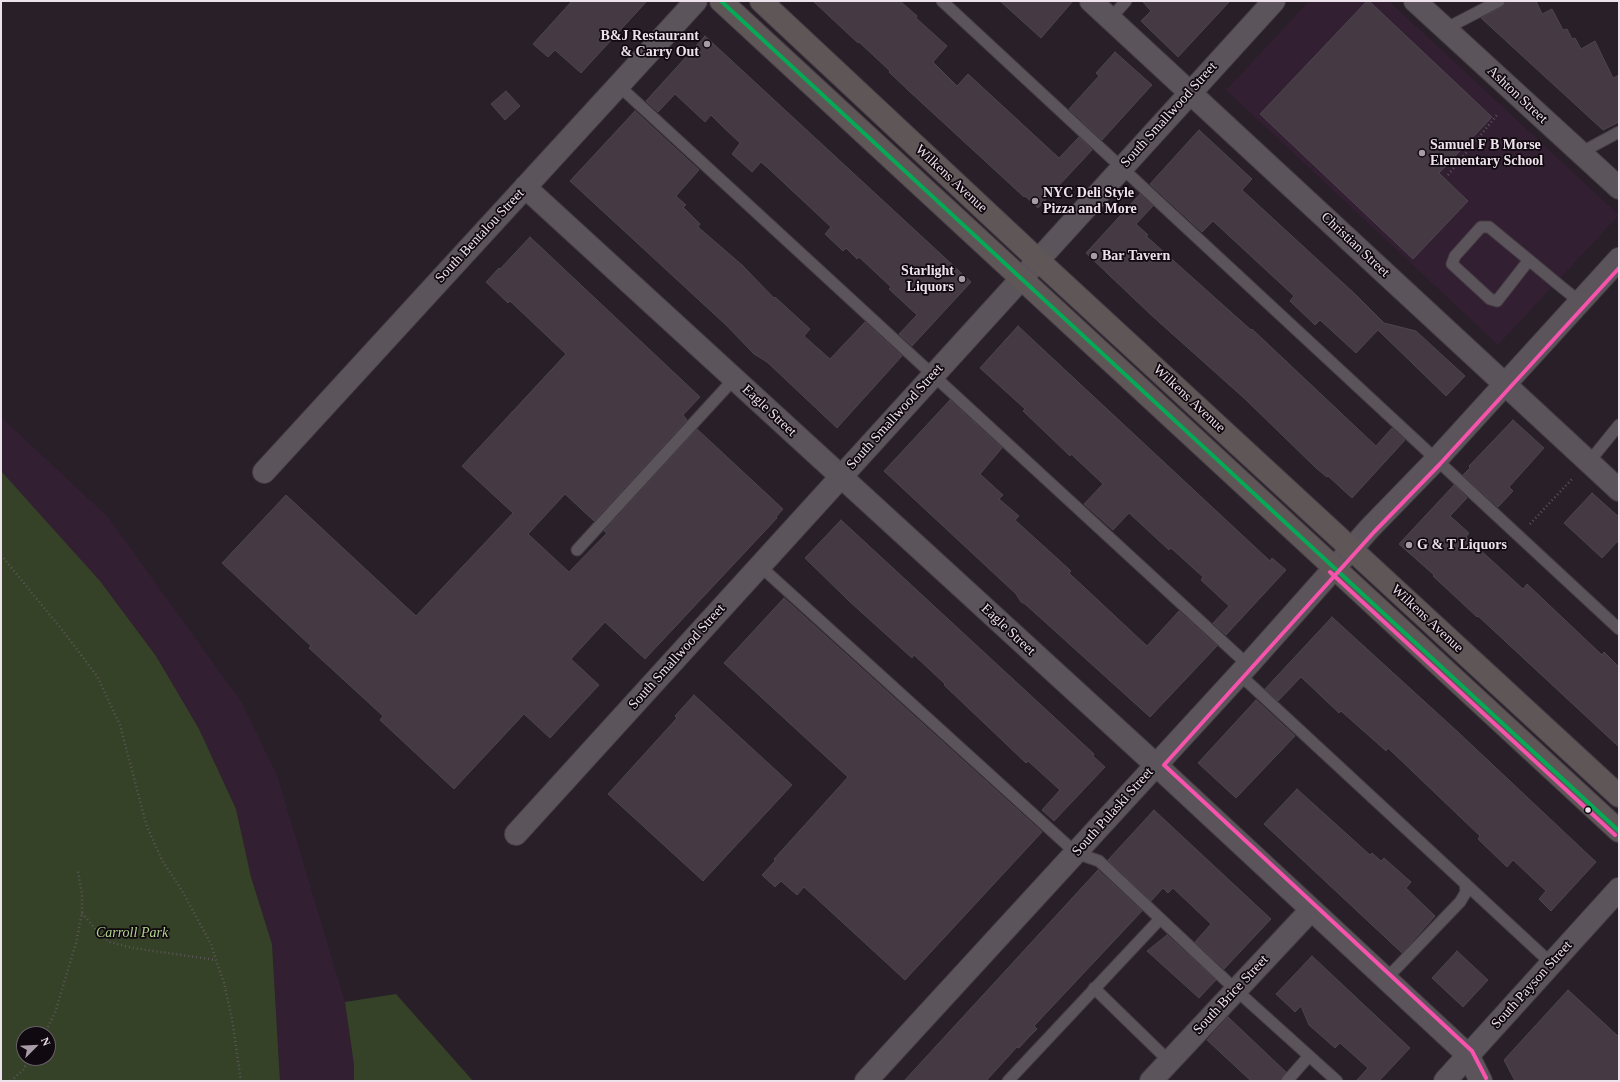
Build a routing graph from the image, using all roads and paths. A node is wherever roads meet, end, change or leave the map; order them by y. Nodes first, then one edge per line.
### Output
1 (696, 1) edge
2 (721, 1) edge
3 (761, 1) edge
4 (942, 1) edge
5 (1091, 1) edge
6 (1126, 1) edge
7 (1274, 1) edge
8 (1415, 1) edge
9 (1499, 1) edge
10 (1110, 19) junction
11 (1445, 29) junction
12 (619, 86) junction
13 (1190, 93) junction
14 (1497, 115) dead end
15 (1619, 132) edge
16 (1580, 153) junction
17 (1122, 167) junction
18 (1448, 175) dead end
19 (525, 187) junction
20 (1619, 188) edge
21 (1619, 259) edge
22 (1038, 260) junction
23 (1529, 260) junction
24 (1022, 278) junction
25 (1580, 302) junction
26 (933, 376) junction
27 (734, 379) junction
28 (1505, 384) junction
29 (1619, 425) edge
30 (1436, 460) junction
31 (1583, 468) junction
32 (264, 472) dead end
33 (841, 477) junction
34 (1619, 490) edge
35 (1528, 526) dead end
36 (1351, 549) junction
37 (576, 550) dead end
38 (1, 554) edge
39 (760, 566) junction
40 (1334, 568) junction
41 (1619, 630) edge
42 (1244, 670) junction
43 (1156, 765) junction
44 (1619, 796) edge
45 (1619, 831) edge
46 (516, 834) dead end
47 (1076, 853) junction
48 (78, 871) dead end
49 (1465, 883) junction
50 (1619, 889) edge
51 (1311, 910) junction
52 (82, 913) junction
53 (1160, 919) junction
54 (216, 960) junction
55 (1552, 964) junction
56 (1386, 979) junction
57 (1094, 988) junction
58 (1236, 990) junction
59 (48, 1026) edge
60 (1468, 1055) junction
61 (1309, 1056) junction
62 (1170, 1062) junction
63 (25, 1066) edge
64 (11, 1081) edge
65 (241, 1081) edge
66 (866, 1081) edge
67 (1008, 1081) edge
68 (1152, 1081) edge
69 (1287, 1081) edge
70 (1337, 1081) edge
71 (1444, 1081) edge
72 (1481, 1081) edge

1 - 12 street, South Bentalou Street
2 - 24 main road, Wilkens Avenue
3 - 22 main road, Wilkens Avenue
4 - 17 lane
5 - 10 street, Christian Street
6 - 10 lane
7 - 13 street, South Smallwood Street
8 - 11 street, Ashton Street
9 - 11 lane
10 - 13 street, Christian Street
11 - 16 street, Ashton Street
12 - 19 street, South Bentalou Street
12 - 26 lane
13 - 17 street, South Smallwood Street
13 - 28 street, Christian Street
14 - 18 path
15 - 16 lane
16 - 20 street, Ashton Street
17 - 22 street, South Smallwood Street
17 - 30 lane
19 - 27 street, Eagle Street
19 - 32 street, South Bentalou Street
21 - 25 street, South Pulaski Street
22 - 24 street, South Smallwood Street
22 - 36 main road, Wilkens Avenue
23 - 23 lane
23 - 25 lane
24 - 26 street, South Smallwood Street
24 - 40 main road, Wilkens Avenue
25 - 28 street, South Pulaski Street
26 - 33 street, South Smallwood Street
26 - 42 lane
27 - 33 street, Eagle Street
27 - 37 lane
28 - 30 street, South Pulaski Street
28 - 31 street, Christian Street
29 - 31 lane
30 - 36 street, South Pulaski Street
30 - 41 lane
31 - 34 street, Christian Street
31 - 35 path
33 - 39 street, South Smallwood Street
33 - 43 street, Eagle Street
36 - 40 street, South Pulaski Street
36 - 44 main road, Wilkens Avenue
38 - 54 path
39 - 46 street, South Smallwood Street
39 - 47 lane
40 - 42 street, South Pulaski Street
40 - 45 main road, Wilkens Avenue
42 - 43 street, South Pulaski Street
42 - 49 lane
43 - 47 street, South Pulaski Street
43 - 51 street, Eagle Street
47 - 53 lane
47 - 66 street, South Pulaski Street
48 - 52 path
49 - 55 lane
49 - 56 lane
50 - 55 street, South Payson Street
51 - 56 street, Eagle Street
51 - 58 street, South Brice Street
52 - 54 path
52 - 59 path
53 - 57 lane
53 - 58 lane
54 - 65 path
55 - 60 street, South Payson Street
56 - 60 street, Eagle Street
57 - 62 lane
57 - 67 lane
58 - 61 lane
58 - 62 street, South Brice Street
60 - 71 street, South Payson Street
60 - 72 street, Eagle Street
61 - 69 lane
61 - 70 lane
62 - 68 street, South Brice Street
63 - 64 path

